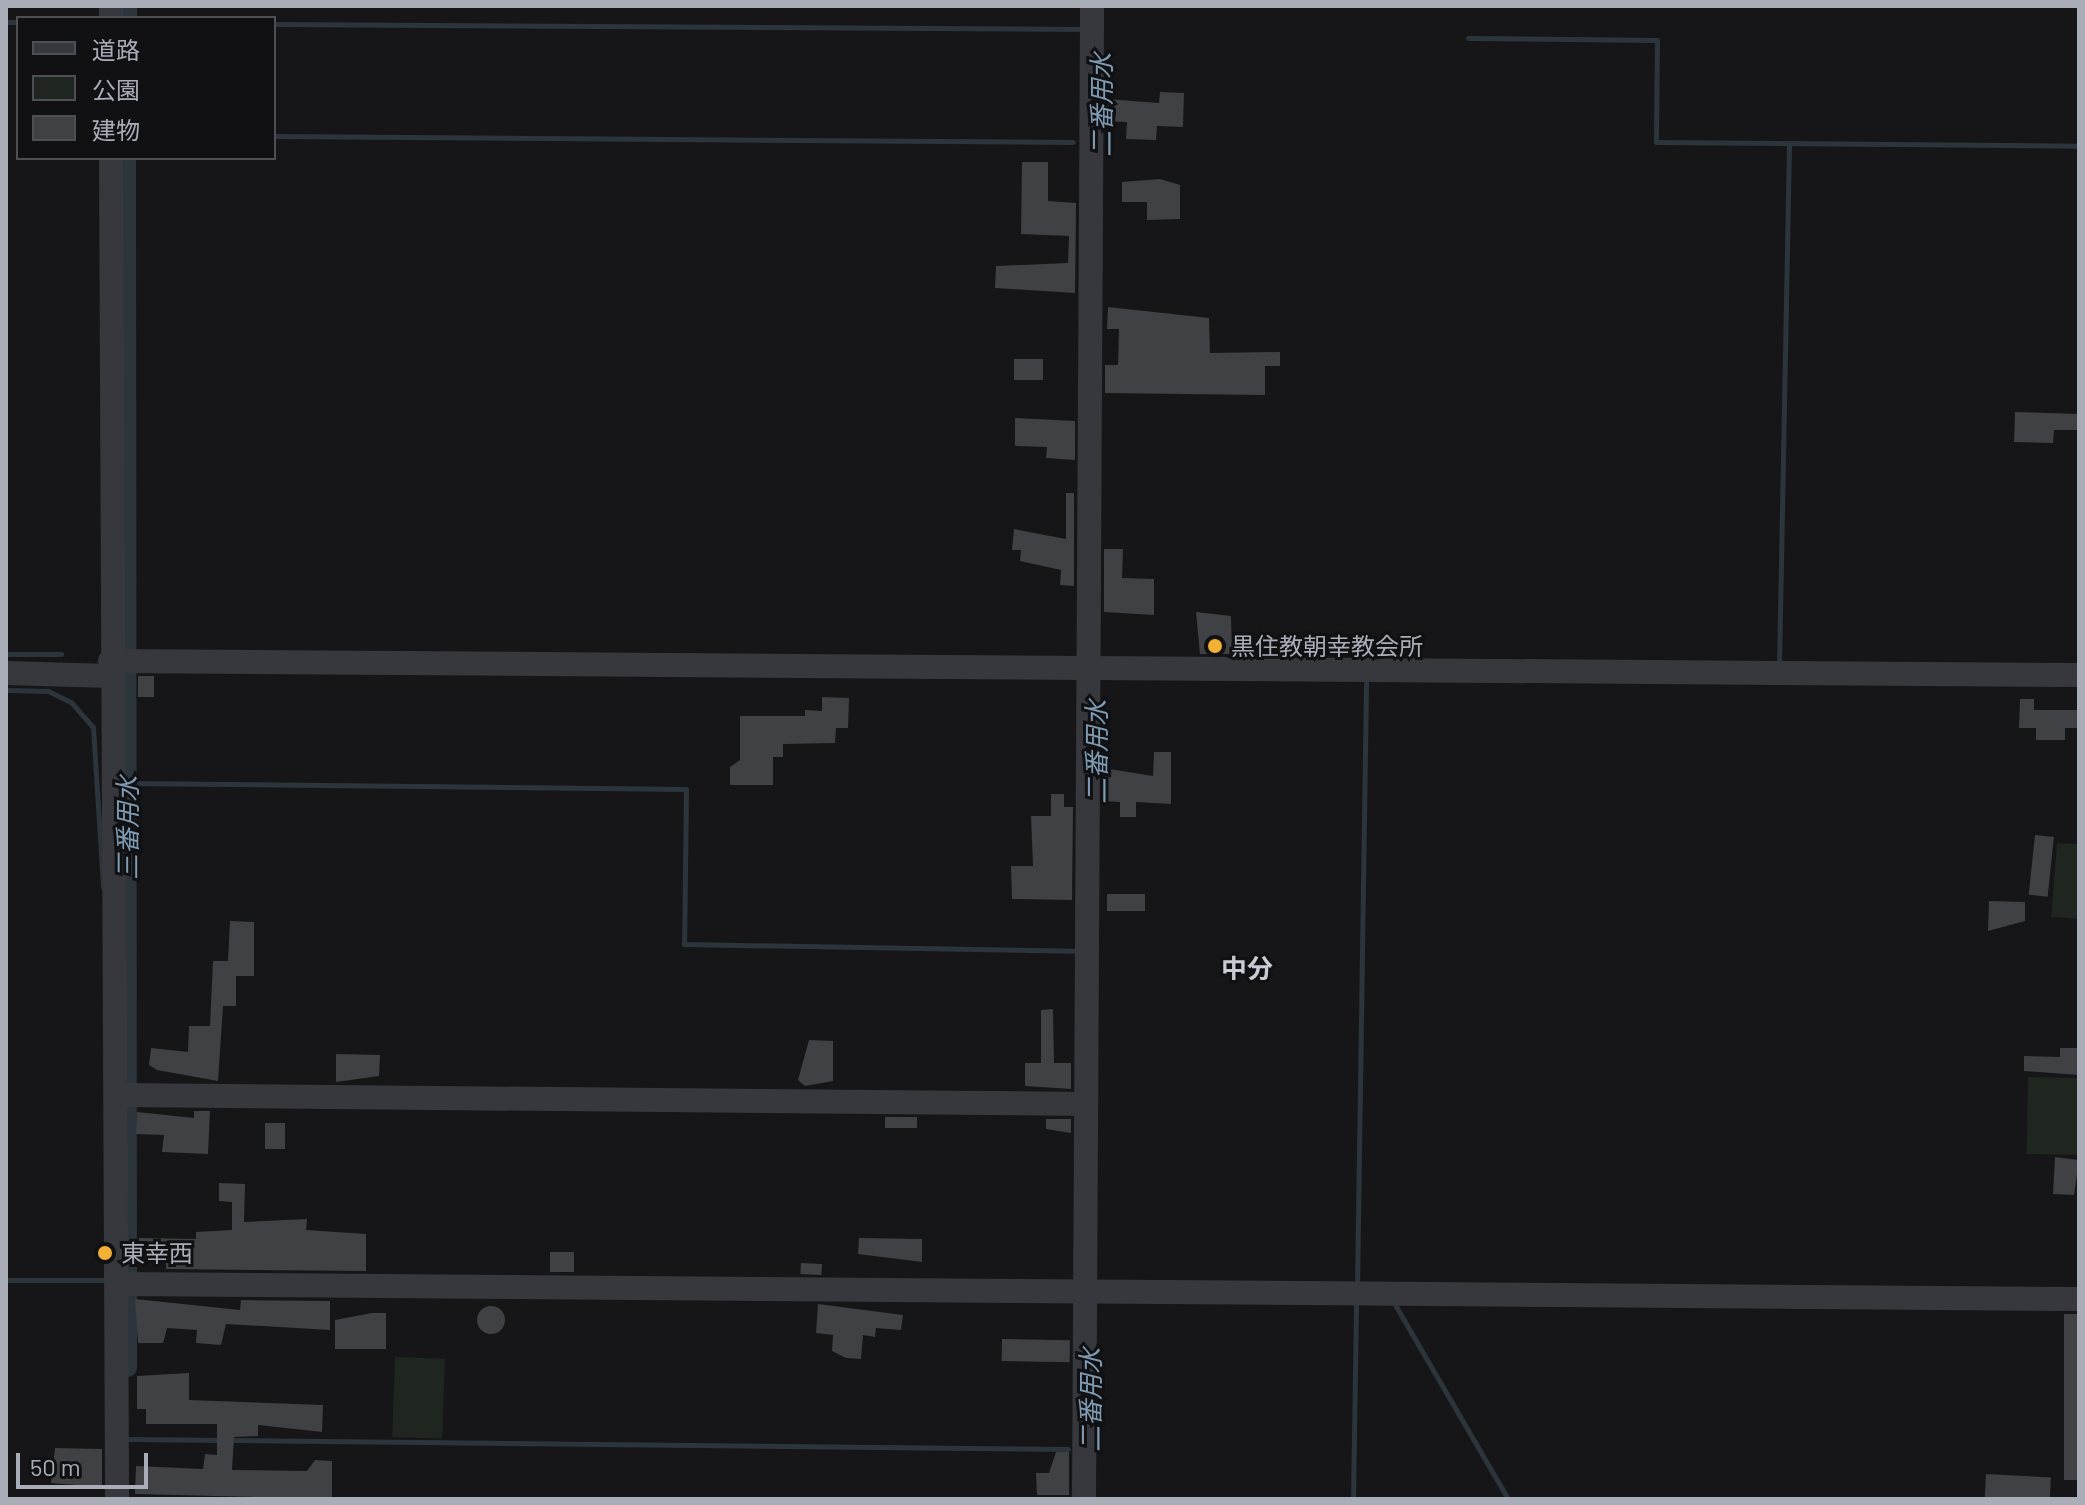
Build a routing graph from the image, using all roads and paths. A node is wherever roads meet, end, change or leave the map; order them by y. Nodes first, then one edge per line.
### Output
1 (1092, 6) edge
2 (111, 160) edge
3 (119, 665) junction
4 (1094, 669) junction
5 (6, 673) edge
6 (2079, 675) edge
7 (124, 1094) junction
8 (1086, 1104) junction
9 (125, 1284) junction
10 (1089, 1294) junction
11 (2079, 1299) edge
12 (117, 1499) edge
13 (1084, 1499) edge

1 - 4 street
2 - 3 street
3 - 4 street
3 - 5 street
3 - 7 street
4 - 6 street
4 - 8 street
7 - 8 street
7 - 9 street
8 - 10 street
9 - 10 street
9 - 12 street
10 - 11 street
10 - 13 street

